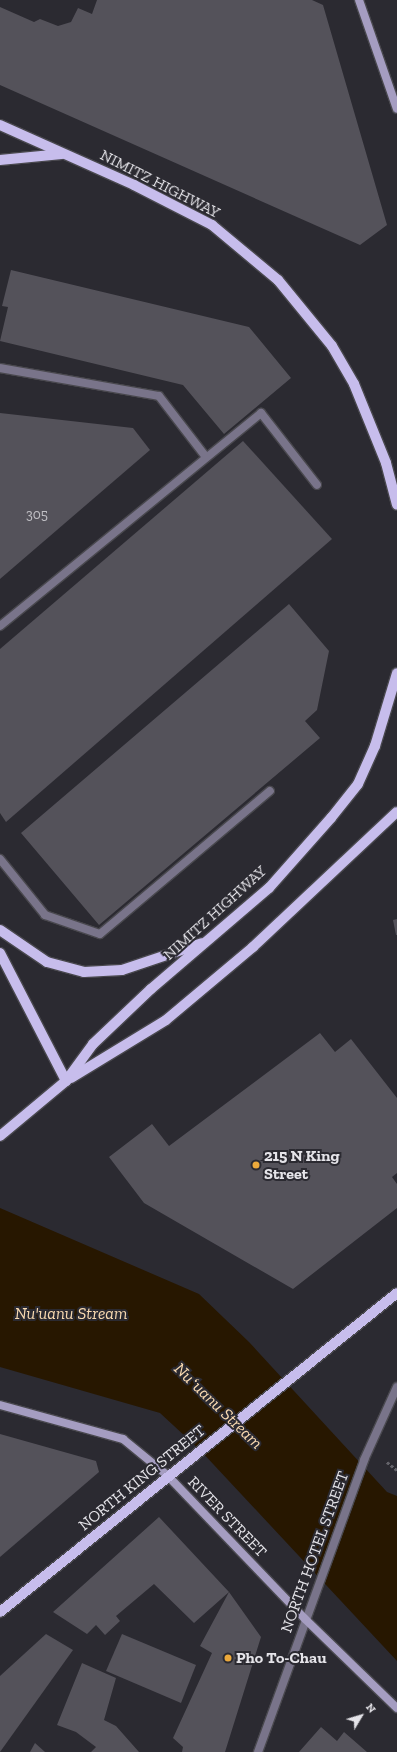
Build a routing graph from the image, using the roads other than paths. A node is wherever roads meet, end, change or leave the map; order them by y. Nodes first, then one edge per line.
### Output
1 (359, 0) edge
2 (397, 109) edge
3 (0, 125) edge
4 (64, 154) junction
5 (0, 160) edge
6 (0, 368) edge
7 (206, 458) junction
8 (317, 485) dead end
9 (397, 505) edge
10 (0, 626) edge
11 (397, 674) edge
12 (270, 791) dead end
13 (397, 812) edge
14 (0, 858) edge
15 (3, 873) edge
16 (0, 930) edge
17 (210, 941) junction
18 (0, 953) edge
19 (66, 1081) junction
20 (0, 1136) edge
21 (397, 1293) edge
22 (397, 1387) edge
23 (0, 1405) edge
24 (167, 1475) junction
25 (0, 1612) edge
26 (305, 1619) junction
27 (397, 1708) edge
28 (258, 1752) edge

1 - 2 street
3 - 4 main road, NIMITZ HIGHWAY
4 - 5 main road
4 - 9 main road, NIMITZ HIGHWAY
6 - 7 street
7 - 8 street
7 - 10 street
11 - 17 main road, NIMITZ HIGHWAY
12 - 15 street
13 - 19 main road
14 - 15 street
16 - 17 main road
17 - 19 main road, NIMITZ HIGHWAY
18 - 19 main road
19 - 20 main road, NIMITZ HIGHWAY
21 - 24 main road, NORTH KING STREET
22 - 26 street, NORTH HOTEL STREET
23 - 24 street, RIVER STREET
24 - 25 main road, NORTH KING STREET
24 - 26 street, RIVER STREET
26 - 27 street, RIVER STREET
26 - 28 street, NORTH HOTEL STREET

